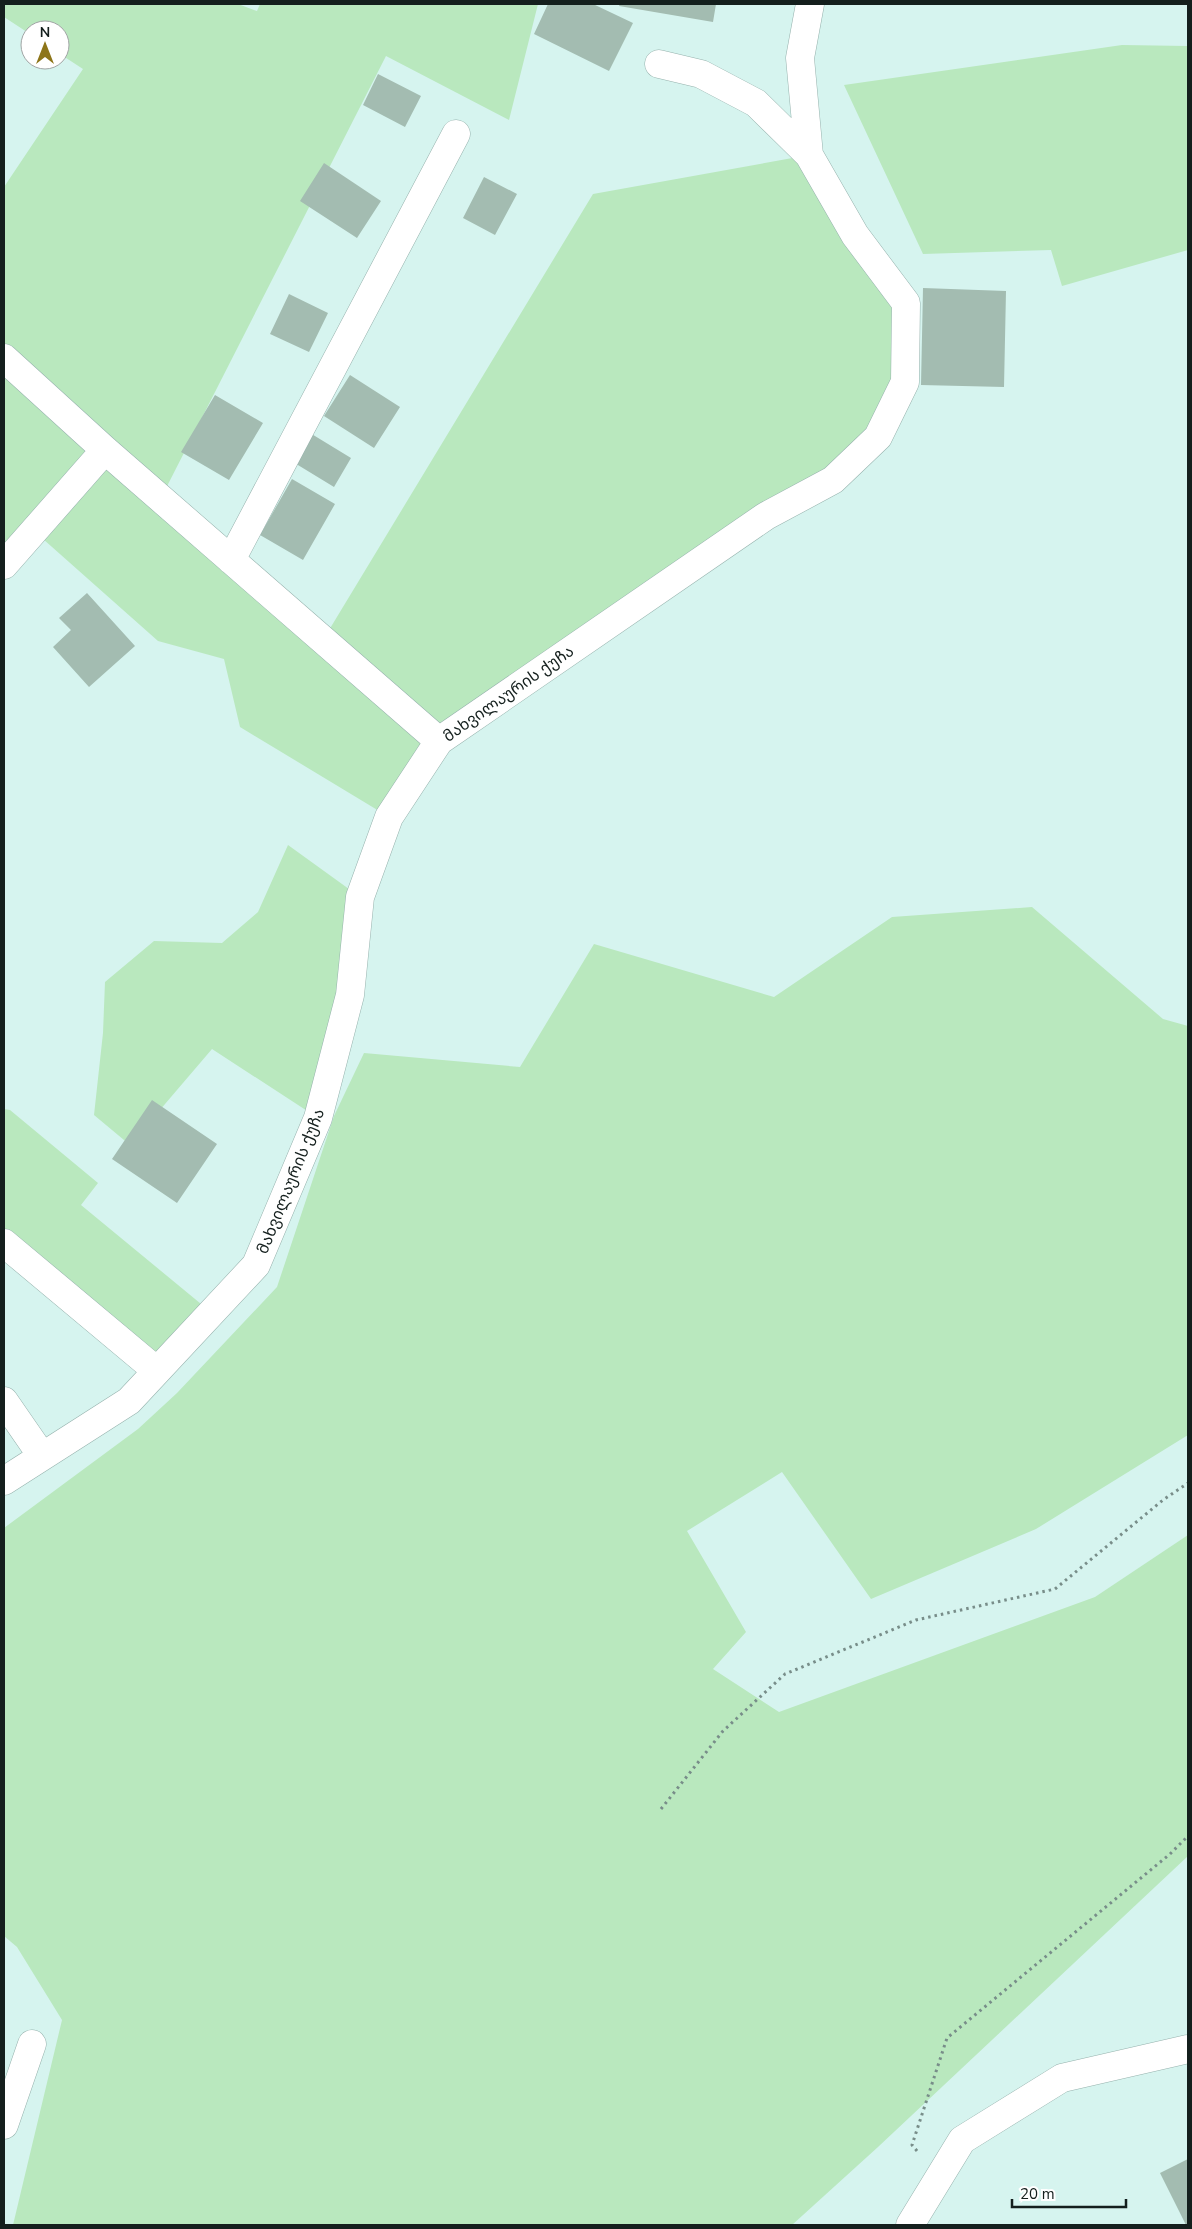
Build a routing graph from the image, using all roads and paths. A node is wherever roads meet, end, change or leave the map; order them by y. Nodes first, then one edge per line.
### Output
1 (810, 4) edge
2 (659, 64) dead end
3 (456, 134) dead end
4 (809, 154) junction
5 (4, 358) edge
6 (105, 450) junction
7 (231, 560) junction
8 (4, 565) edge
9 (439, 741) junction
10 (4, 1243) edge
11 (157, 1371) junction
12 (4, 1401) edge
13 (42, 1456) junction
14 (4, 1481) edge
15 (1188, 1482) edge
16 (661, 1809) dead end
17 (1188, 1836) edge
18 (32, 2044) dead end
19 (1188, 2049) edge
20 (4, 2125) edge
21 (938, 2179) junction
22 (910, 2225) edge

1 - 4 street, მახვილაურის ქუჩა
2 - 4 street
3 - 7 street
4 - 9 street, მახვილაურის ქუჩა
5 - 6 street
6 - 7 street
6 - 8 street
7 - 9 street
9 - 11 street, მახვილაურის ქუჩა
10 - 11 street
11 - 13 street, მახვილაურის ქუჩა
12 - 13 street
13 - 14 street, მახვილაურის ქუჩა
15 - 16 path
17 - 21 path
18 - 20 street
19 - 21 street
21 - 22 street

